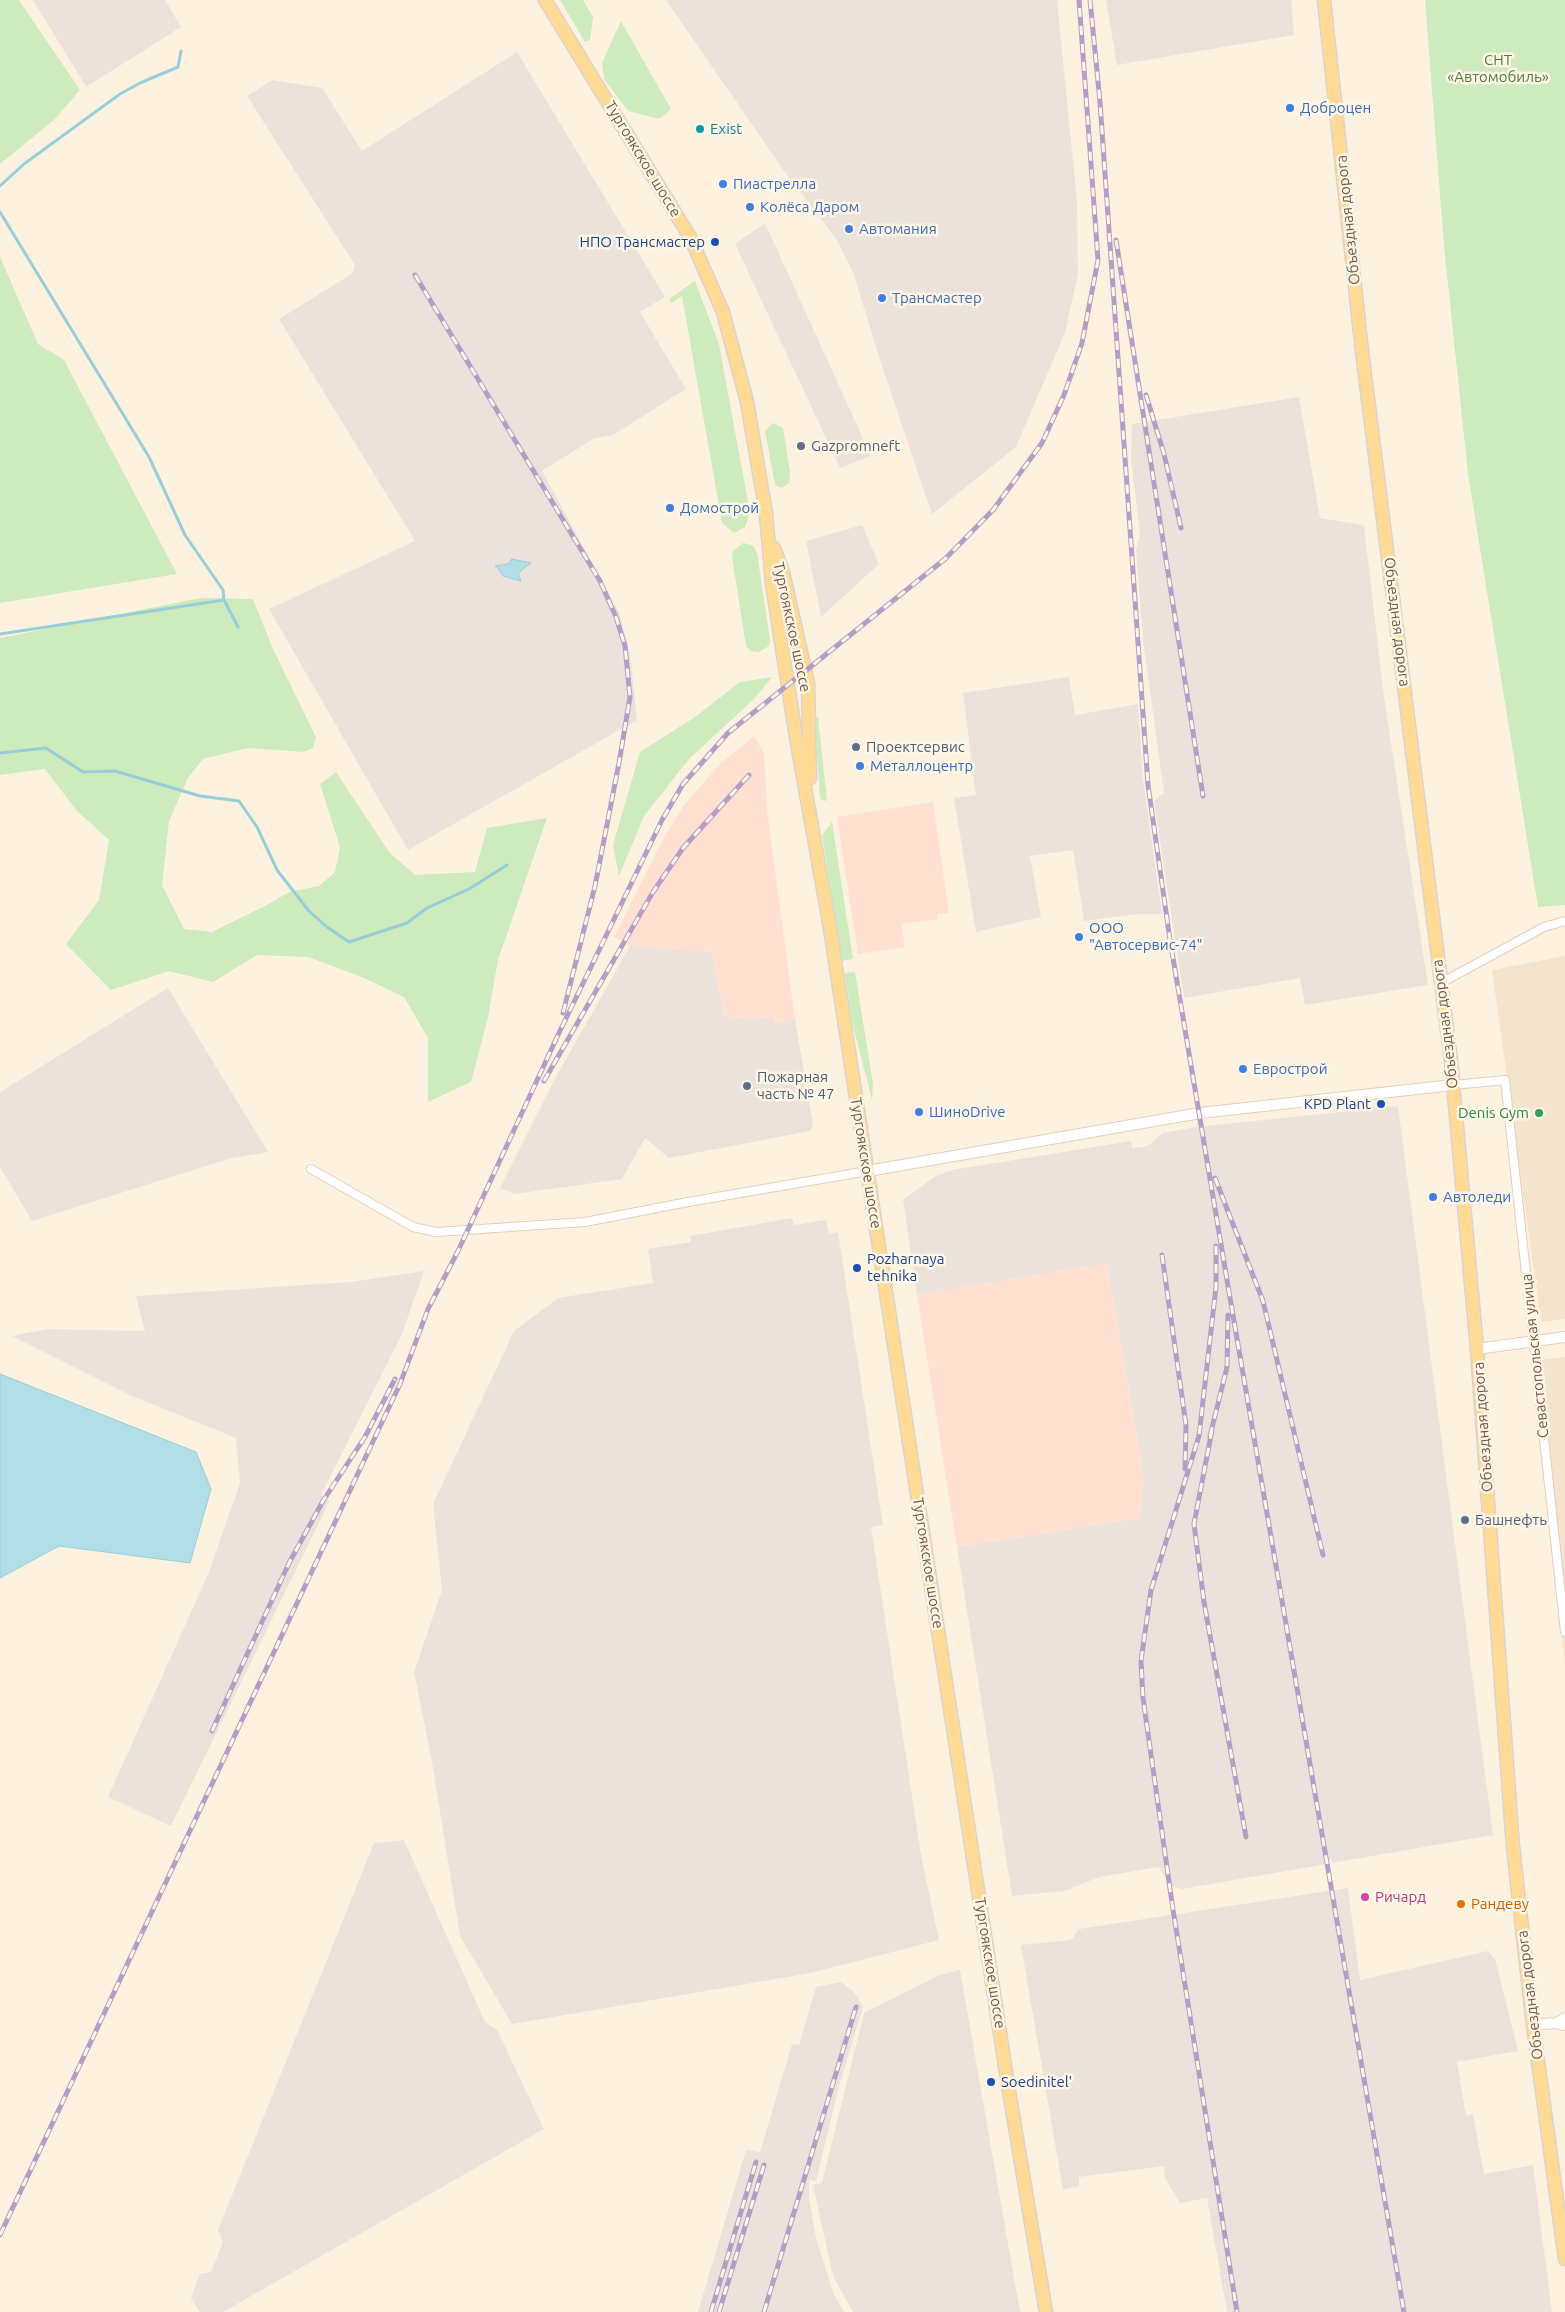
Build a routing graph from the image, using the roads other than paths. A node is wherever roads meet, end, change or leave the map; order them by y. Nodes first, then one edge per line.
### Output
1 (545, 0) edge
2 (1324, 0) edge
3 (768, 531) junction
4 (811, 814) junction
5 (1565, 921) edge
6 (1441, 983) junction
7 (1452, 1085) junction
8 (311, 1169) dead end
9 (868, 1171) junction
10 (1565, 1337) edge
11 (1533, 1340) junction
12 (1477, 1349) junction
13 (1565, 1632) edge
14 (1565, 2017) edge
15 (1560, 2024) edge
16 (1532, 2026) junction
17 (1565, 2259) edge
18 (1046, 2312) edge

1 - 3 main road, Тургоякское шоссе
2 - 6 main road, Объездная дорога
3 - 4 main road, Тургоякское шоссе
3 - 4 main road, Тургоякское шоссе
4 - 9 main road, Тургоякское шоссе
5 - 6 street
6 - 7 main road, Объездная дорога
7 - 9 street
7 - 11 street, Севастопольская улица
7 - 12 main road, Объездная дорога
8 - 9 street
9 - 18 main road, Тургоякское шоссе
10 - 11 street
11 - 12 street
11 - 13 street, Севастопольская улица
12 - 16 main road, Объездная дорога
14 - 15 street
15 - 16 street
16 - 17 main road, Объездная дорога

